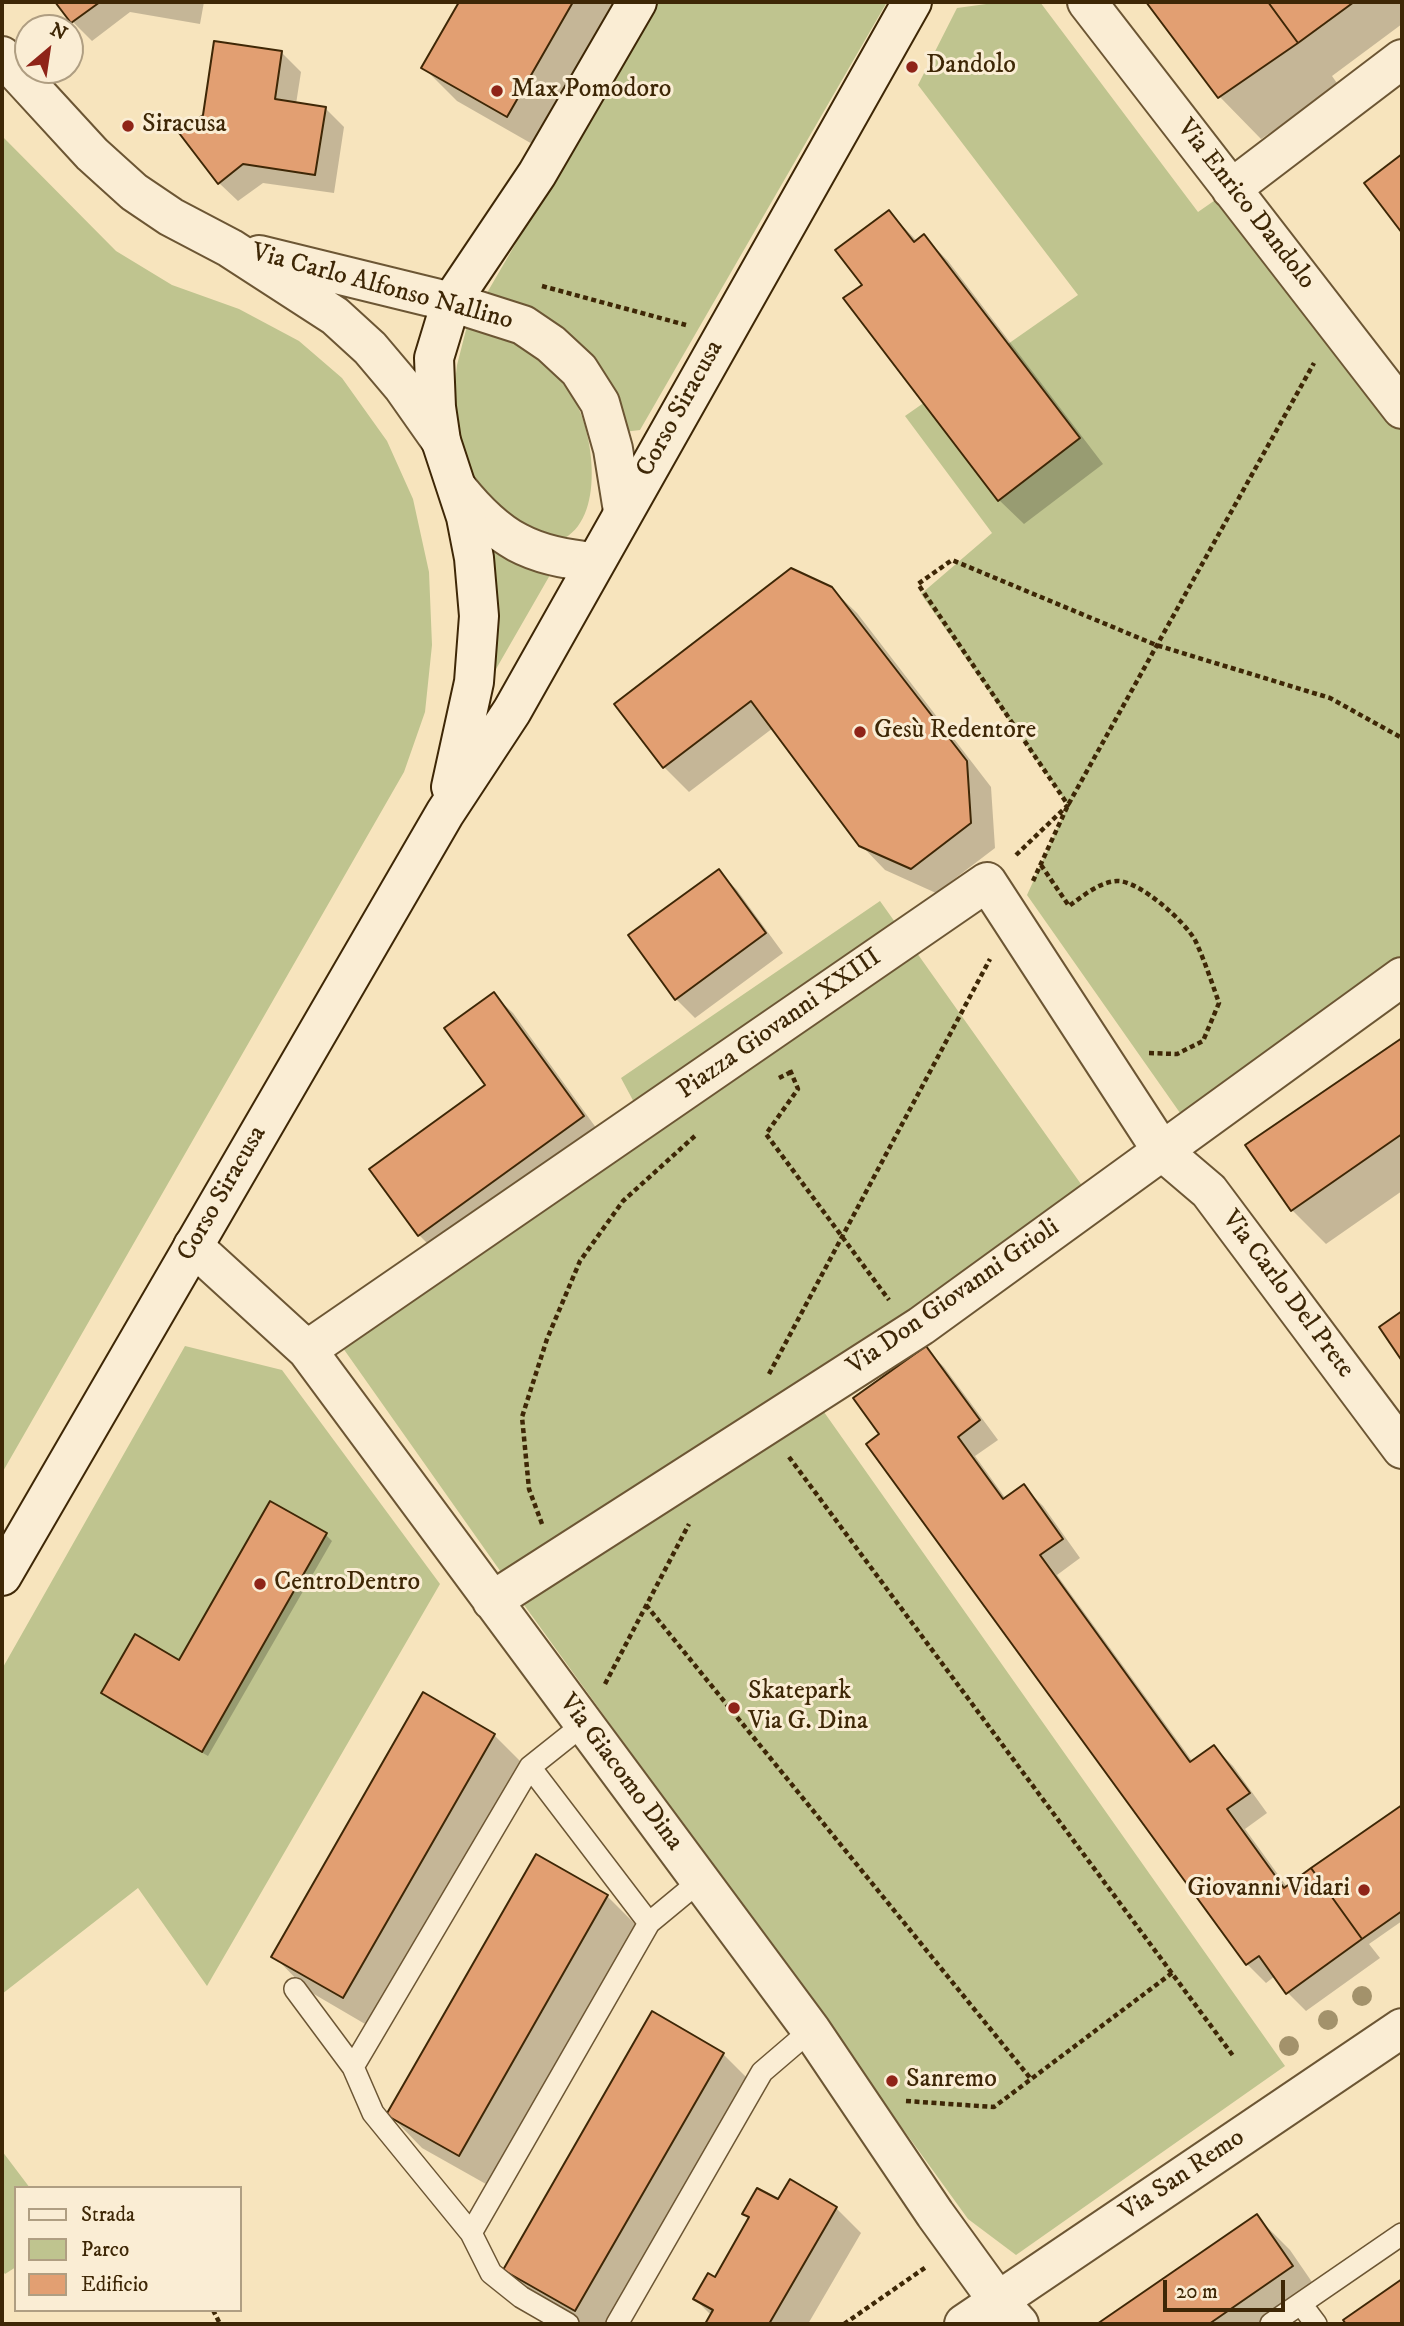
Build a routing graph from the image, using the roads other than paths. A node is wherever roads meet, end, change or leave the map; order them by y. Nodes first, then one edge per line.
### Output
1 (637, 2) edge
2 (912, 2) edge
3 (1087, 2) edge
4 (1402, 59) edge
5 (5, 68) edge
6 (1231, 189) junction
7 (230, 247) junction
8 (451, 302) junction
9 (1402, 409) edge
10 (441, 441) junction
11 (458, 489) junction
12 (623, 511) junction
13 (595, 562) junction
14 (445, 813) junction
15 (1402, 977) edge
16 (1162, 1152) junction
17 (193, 1246) junction
18 (307, 1350) junction
19 (1402, 1449) edge
20 (2, 1576) edge
21 (492, 1601) junction
22 (584, 1724) junction
23 (530, 1767) junction
24 (701, 1881) junction
25 (649, 1923) junction
26 (295, 1989) dead end
27 (1402, 2028) edge
28 (811, 2030) junction
29 (353, 2067) junction
30 (471, 2233) junction
31 (1402, 2234) edge
32 (1301, 2304) junction
33 (1009, 2312) edge
34 (568, 2324) edge
35 (617, 2324) edge
36 (964, 2324) edge
37 (1271, 2324) edge
38 (1316, 2324) edge

1 - 8 street, Corso Siracusa
2 - 12 street, Corso Siracusa
3 - 6 street, Via Enrico Dandolo
4 - 6 street
5 - 7 street, Via Carlo Alfonso Nallino
6 - 9 street, Via Enrico Dandolo
7 - 8 street, Via Carlo Alfonso Nallino
7 - 10 street, Via Carlo Alfonso Nallino
8 - 10 street, Corso Siracusa
8 - 12 street, Via Carlo Alfonso Nallino
10 - 11 street, Corso Siracusa
11 - 13 street
11 - 14 street, Corso Siracusa
12 - 13 street, Corso Siracusa
13 - 14 street, Corso Siracusa
14 - 17 street, Corso Siracusa
15 - 16 street, Via Don Giovanni Grioli
16 - 18 street, Piazza Giovanni XXIII
16 - 19 street, Via Carlo Del Prete
16 - 21 street, Via Don Giovanni Grioli
17 - 18 street, Via Giacomo Dina
17 - 20 street, Corso Siracusa
18 - 21 street, Via Giacomo Dina
21 - 22 street, Via Giacomo Dina
22 - 23 lane
22 - 24 street, Via Giacomo Dina
23 - 25 lane
23 - 29 lane
24 - 25 lane
24 - 28 street, Via Giacomo Dina
25 - 30 lane
26 - 29 lane
27 - 33 street, Via San Remo
28 - 33 street, Via Giacomo Dina
28 - 35 lane
29 - 30 lane
30 - 34 lane
31 - 32 lane
32 - 37 lane
32 - 38 lane
33 - 36 street, Via San Remo

